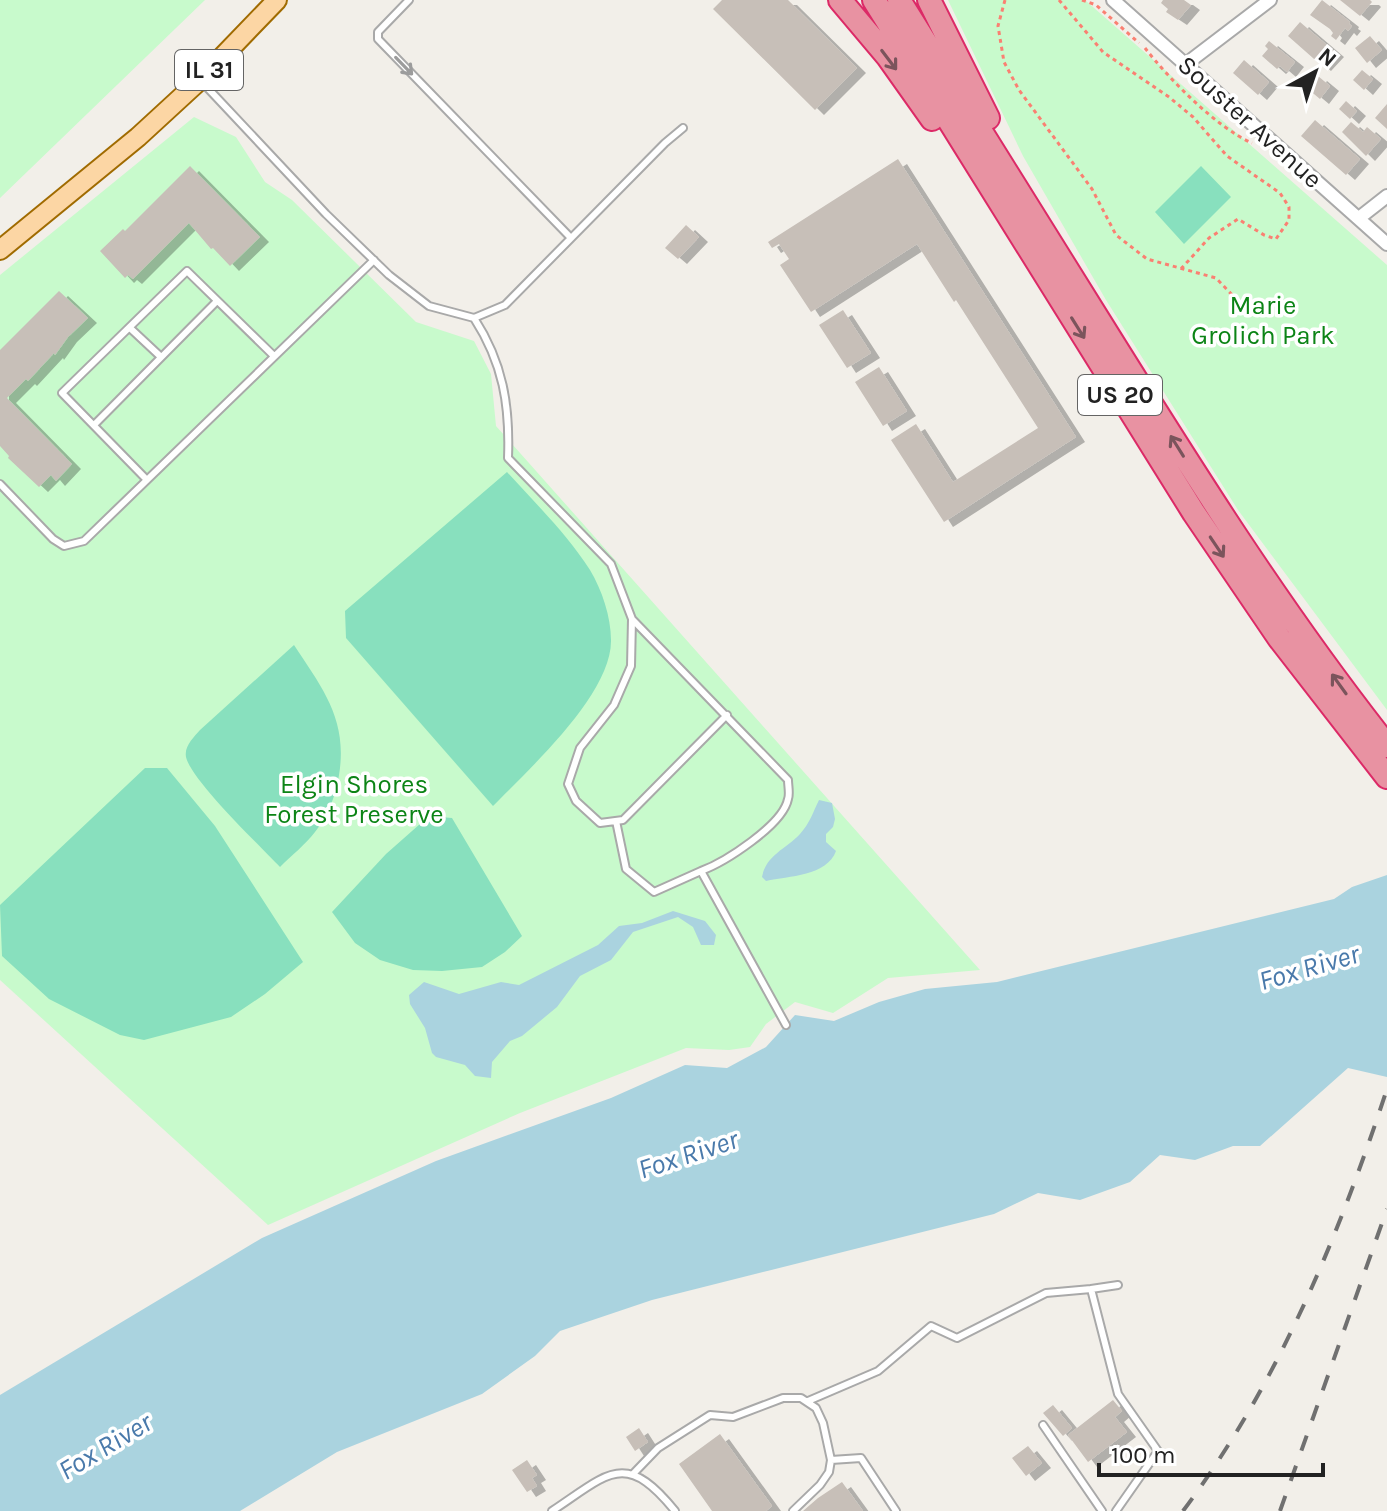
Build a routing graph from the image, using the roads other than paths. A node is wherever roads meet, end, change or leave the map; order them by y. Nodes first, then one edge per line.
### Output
1 (277, 0) edge
2 (409, 0) edge
3 (840, 0) edge
4 (874, 0) edge
5 (899, 0) edge
6 (929, 0) edge
7 (1113, 0) edge
8 (1270, 0) edge
9 (1186, 64) junction
10 (200, 80) junction
11 (683, 128) dead end
12 (1387, 196) edge
13 (1359, 218) junction
14 (570, 237) junction
15 (1052, 244) junction
16 (1387, 244) edge
17 (0, 250) edge
18 (374, 260) junction
19 (1048, 280) junction
20 (217, 301) junction
21 (474, 318) junction
22 (130, 328) junction
23 (274, 356) junction
24 (161, 357) junction
25 (94, 425) junction
26 (147, 480) junction
27 (0, 484) edge
28 (632, 619) junction
29 (727, 715) junction
30 (1387, 746) edge
31 (1387, 777) edge
32 (616, 821) junction
33 (701, 871) junction
34 (786, 1025) dead end
35 (1118, 1285) dead end
36 (1091, 1289) junction
37 (808, 1401) junction
38 (1043, 1425) dead end
39 (831, 1460) junction
40 (633, 1474) junction
41 (552, 1511) edge
42 (675, 1511) edge
43 (793, 1511) edge
44 (896, 1511) edge
45 (1102, 1511) edge
46 (1116, 1511) edge

1 - 10 main road, IL 31
2 -> 14 lane
3 -> 19 highway
4 - 19 highway, US 20
5 - 15 highway, US 20
6 - 15 highway
7 - 9 street, Souster Avenue
8 - 9 street
9 - 13 street, Souster Avenue
10 - 17 main road, IL 31
10 - 18 lane
11 - 14 lane
12 - 13 street
13 - 16 street, Souster Avenue
14 - 21 lane
30 -> 15 highway, US 20
18 - 21 lane
18 - 23 lane
19 -> 31 highway, US 20
20 - 22 lane
20 - 23 lane
20 - 24 lane
21 - 28 lane
22 - 24 lane
22 - 25 lane
23 - 26 lane
24 - 25 lane
25 - 26 lane
26 - 27 lane
28 - 29 lane
28 - 32 lane
29 - 32 lane
29 - 33 lane
32 - 33 lane
33 - 34 lane
35 - 36 lane
36 - 37 lane
36 - 46 lane
37 - 39 lane
37 - 40 lane
38 - 45 lane
39 - 43 lane
39 - 44 lane
40 - 41 lane
40 - 42 lane

